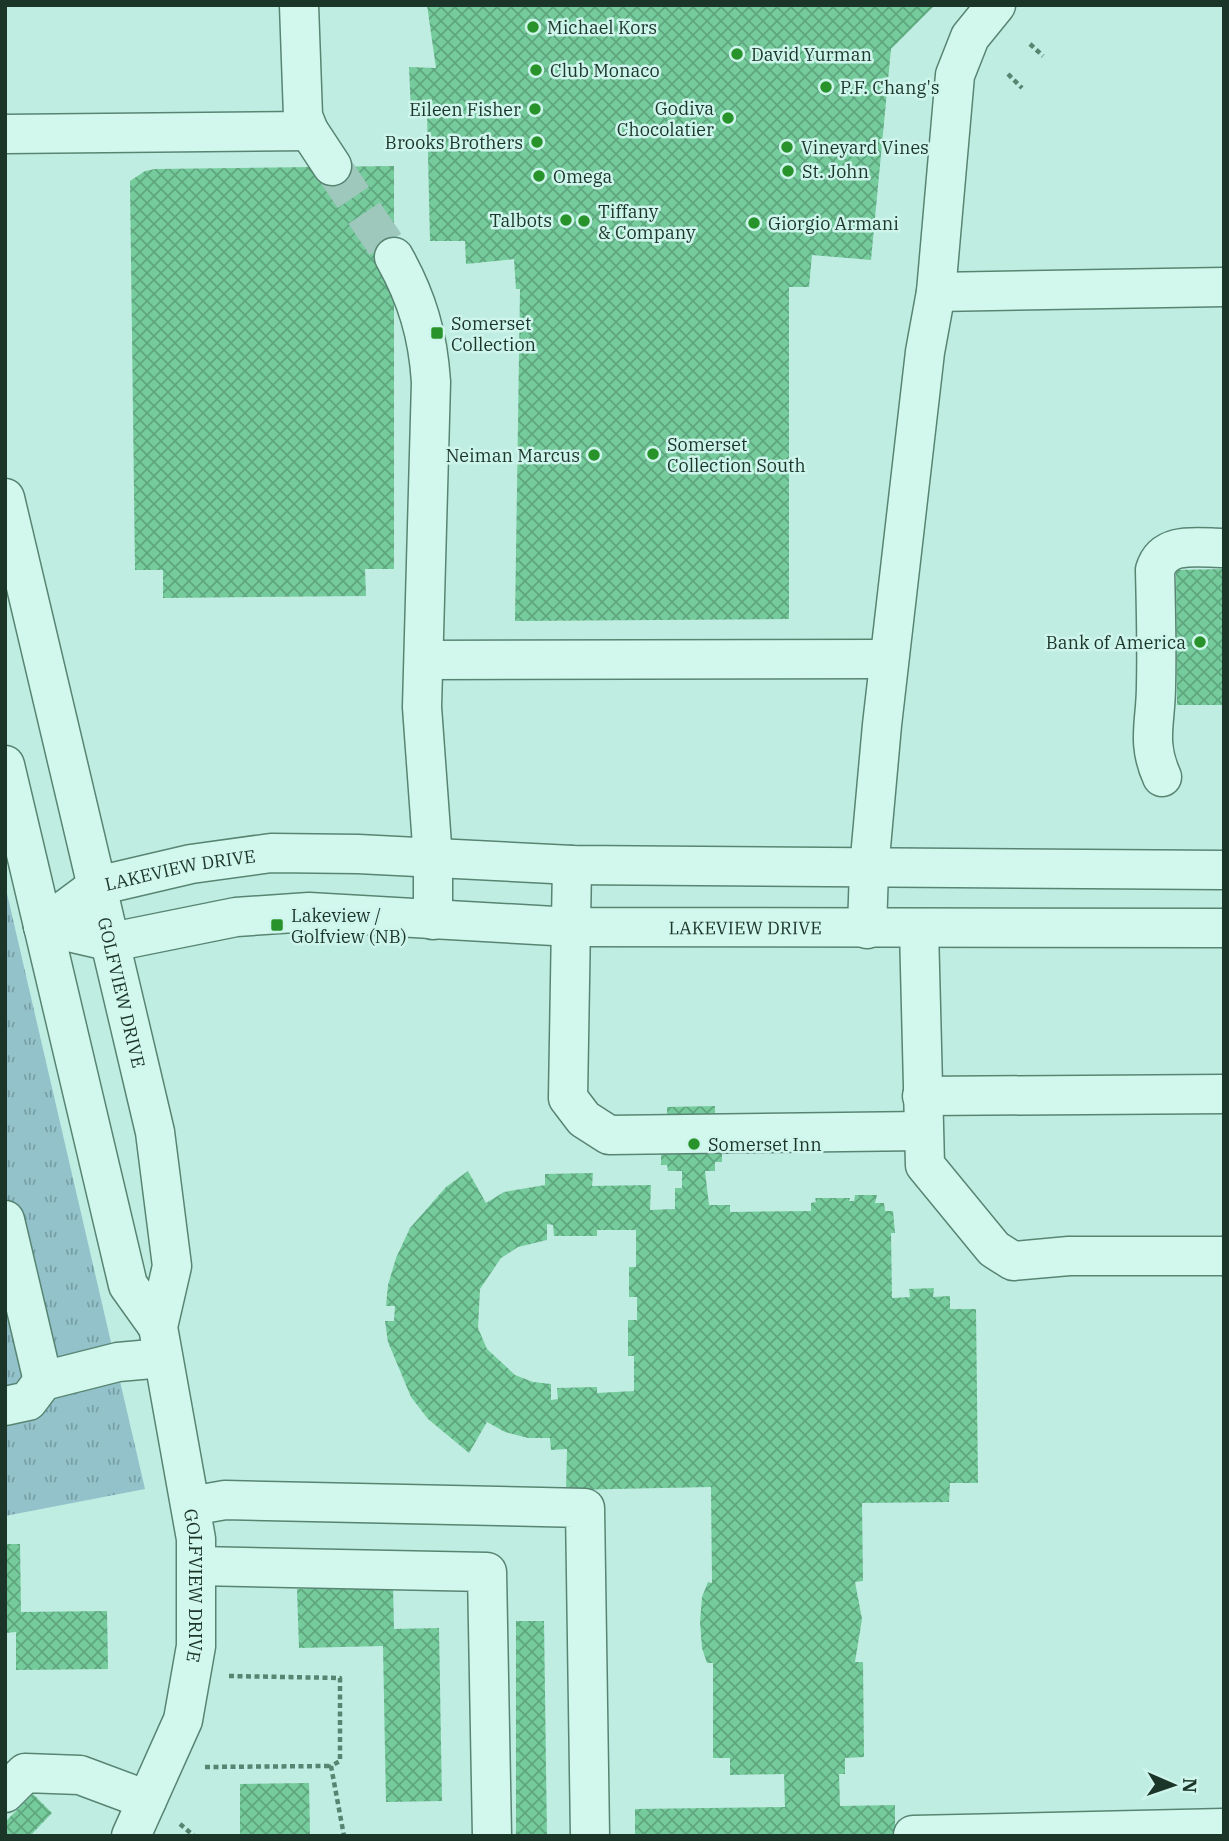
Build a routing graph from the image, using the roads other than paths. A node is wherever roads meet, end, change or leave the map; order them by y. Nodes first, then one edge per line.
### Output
1 (299, 5) edge
2 (996, 5) edge
3 (309, 131) junction
4 (5, 134) edge
5 (332, 166) tunnel mouth
6 (394, 257) tunnel mouth
7 (1224, 287) edge
8 (936, 292) junction
9 (5, 498) edge
10 (1224, 548) edge
11 (888, 659) junction
12 (424, 660) junction
13 (5, 765) edge
14 (1163, 777) dead end
15 (433, 859) junction
16 (572, 865) junction
17 (869, 869) junction
18 (1224, 870) edge
19 (97, 886) junction
20 (433, 920) junction
21 (43, 926) junction
22 (572, 927) junction
23 (1224, 928) edge
24 (867, 929) junction
25 (919, 929) junction
26 (112, 942) junction
27 (1224, 1094) edge
28 (923, 1114) junction
29 (5, 1220) edge
30 (1224, 1256) edge
31 (160, 1342) junction
32 (43, 1381) junction
33 (5, 1406) edge
34 (191, 1506) junction
35 (198, 1566) junction
36 (5, 1793) edge
37 (147, 1800) junction
38 (1224, 1828) edge
39 (913, 1835) edge
40 (131, 1836) edge
41 (492, 1836) edge
42 (590, 1836) edge

1 - 3 street
2 - 8 street
3 - 4 street
3 - 5 street
6 - 12 street
7 - 8 street
8 - 11 street
9 - 19 street, GOLFVIEW DRIVE
10 - 14 street
11 - 12 street
11 - 17 street
12 - 15 street
13 - 21 street, GOLFVIEW DRIVE
15 - 16 street, LAKEVIEW DRIVE
15 - 19 street, LAKEVIEW DRIVE
15 - 20 street
16 - 17 street, LAKEVIEW DRIVE
16 - 22 street
17 - 18 street, LAKEVIEW DRIVE
17 - 24 street
19 - 21 street, LAKEVIEW DRIVE
19 - 26 street, GOLFVIEW DRIVE
20 - 22 street, LAKEVIEW DRIVE
20 - 26 street, LAKEVIEW DRIVE
21 - 26 street, LAKEVIEW DRIVE
21 - 31 street, GOLFVIEW DRIVE
22 - 24 street, LAKEVIEW DRIVE
22 - 28 street
23 - 25 street, LAKEVIEW DRIVE
24 - 25 street, LAKEVIEW DRIVE
25 - 28 street
26 - 31 street, GOLFVIEW DRIVE
27 - 28 street
28 - 30 street
29 - 32 street
31 - 32 street
31 - 34 street, GOLFVIEW DRIVE
32 - 33 street
34 - 35 street, GOLFVIEW DRIVE
34 - 42 street
35 - 37 street, GOLFVIEW DRIVE
35 - 41 street
36 - 37 street
37 - 40 street, GOLFVIEW DRIVE
38 - 39 street

